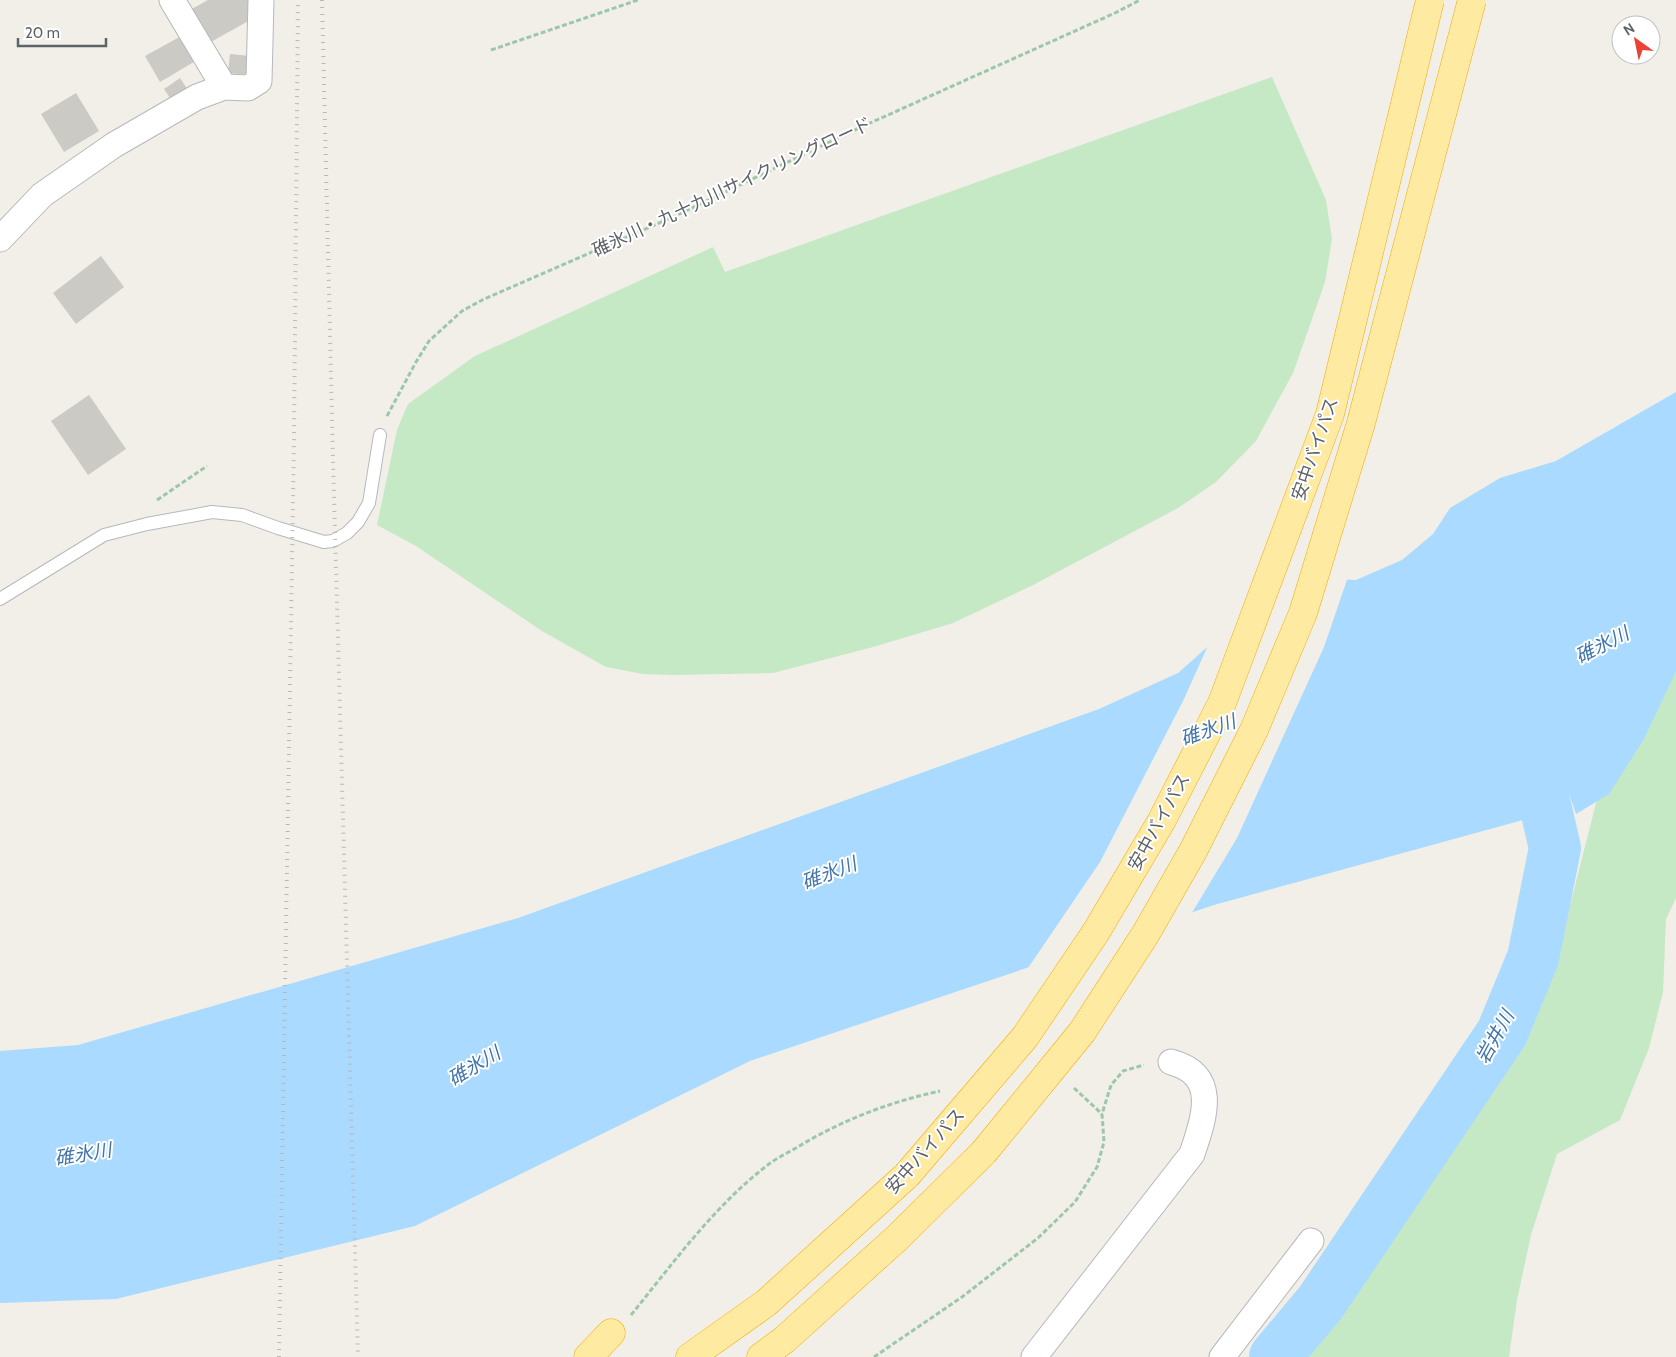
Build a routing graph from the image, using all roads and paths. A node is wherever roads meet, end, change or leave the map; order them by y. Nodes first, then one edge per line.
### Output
1 (172, 0) edge
2 (261, 0) edge
3 (638, 0) edge
4 (1140, 0) edge
5 (1430, 0) edge
6 (1472, 0) edge
7 (490, 50) dead end
8 (224, 87) junction
9 (0, 239) edge
10 (380, 435) joint
11 (0, 598) edge
12 (1171, 1062) joint
13 (1068, 1082) dead end
14 (946, 1090) dead end
15 (1102, 1114) junction
16 (1311, 1241) dead end
17 (611, 1334) joint
18 (588, 1357) edge
19 (690, 1357) edge
20 (761, 1357) edge
21 (874, 1357) edge
22 (1034, 1357) edge
23 (1222, 1357) edge

1 - 8 street
2 - 8 street
3 - 7 path
4 - 10 path, 碓氷川・九十九川サイクリングロード
5 - 19 highway, 安中バイパス, bridge
6 - 20 highway, 安中バイパス, bridge
8 - 9 street
10 - 11 lane
12 - 15 path
12 - 22 street
13 - 15 path
14 - 17 path
15 - 21 path
16 - 23 street
17 - 18 highway

